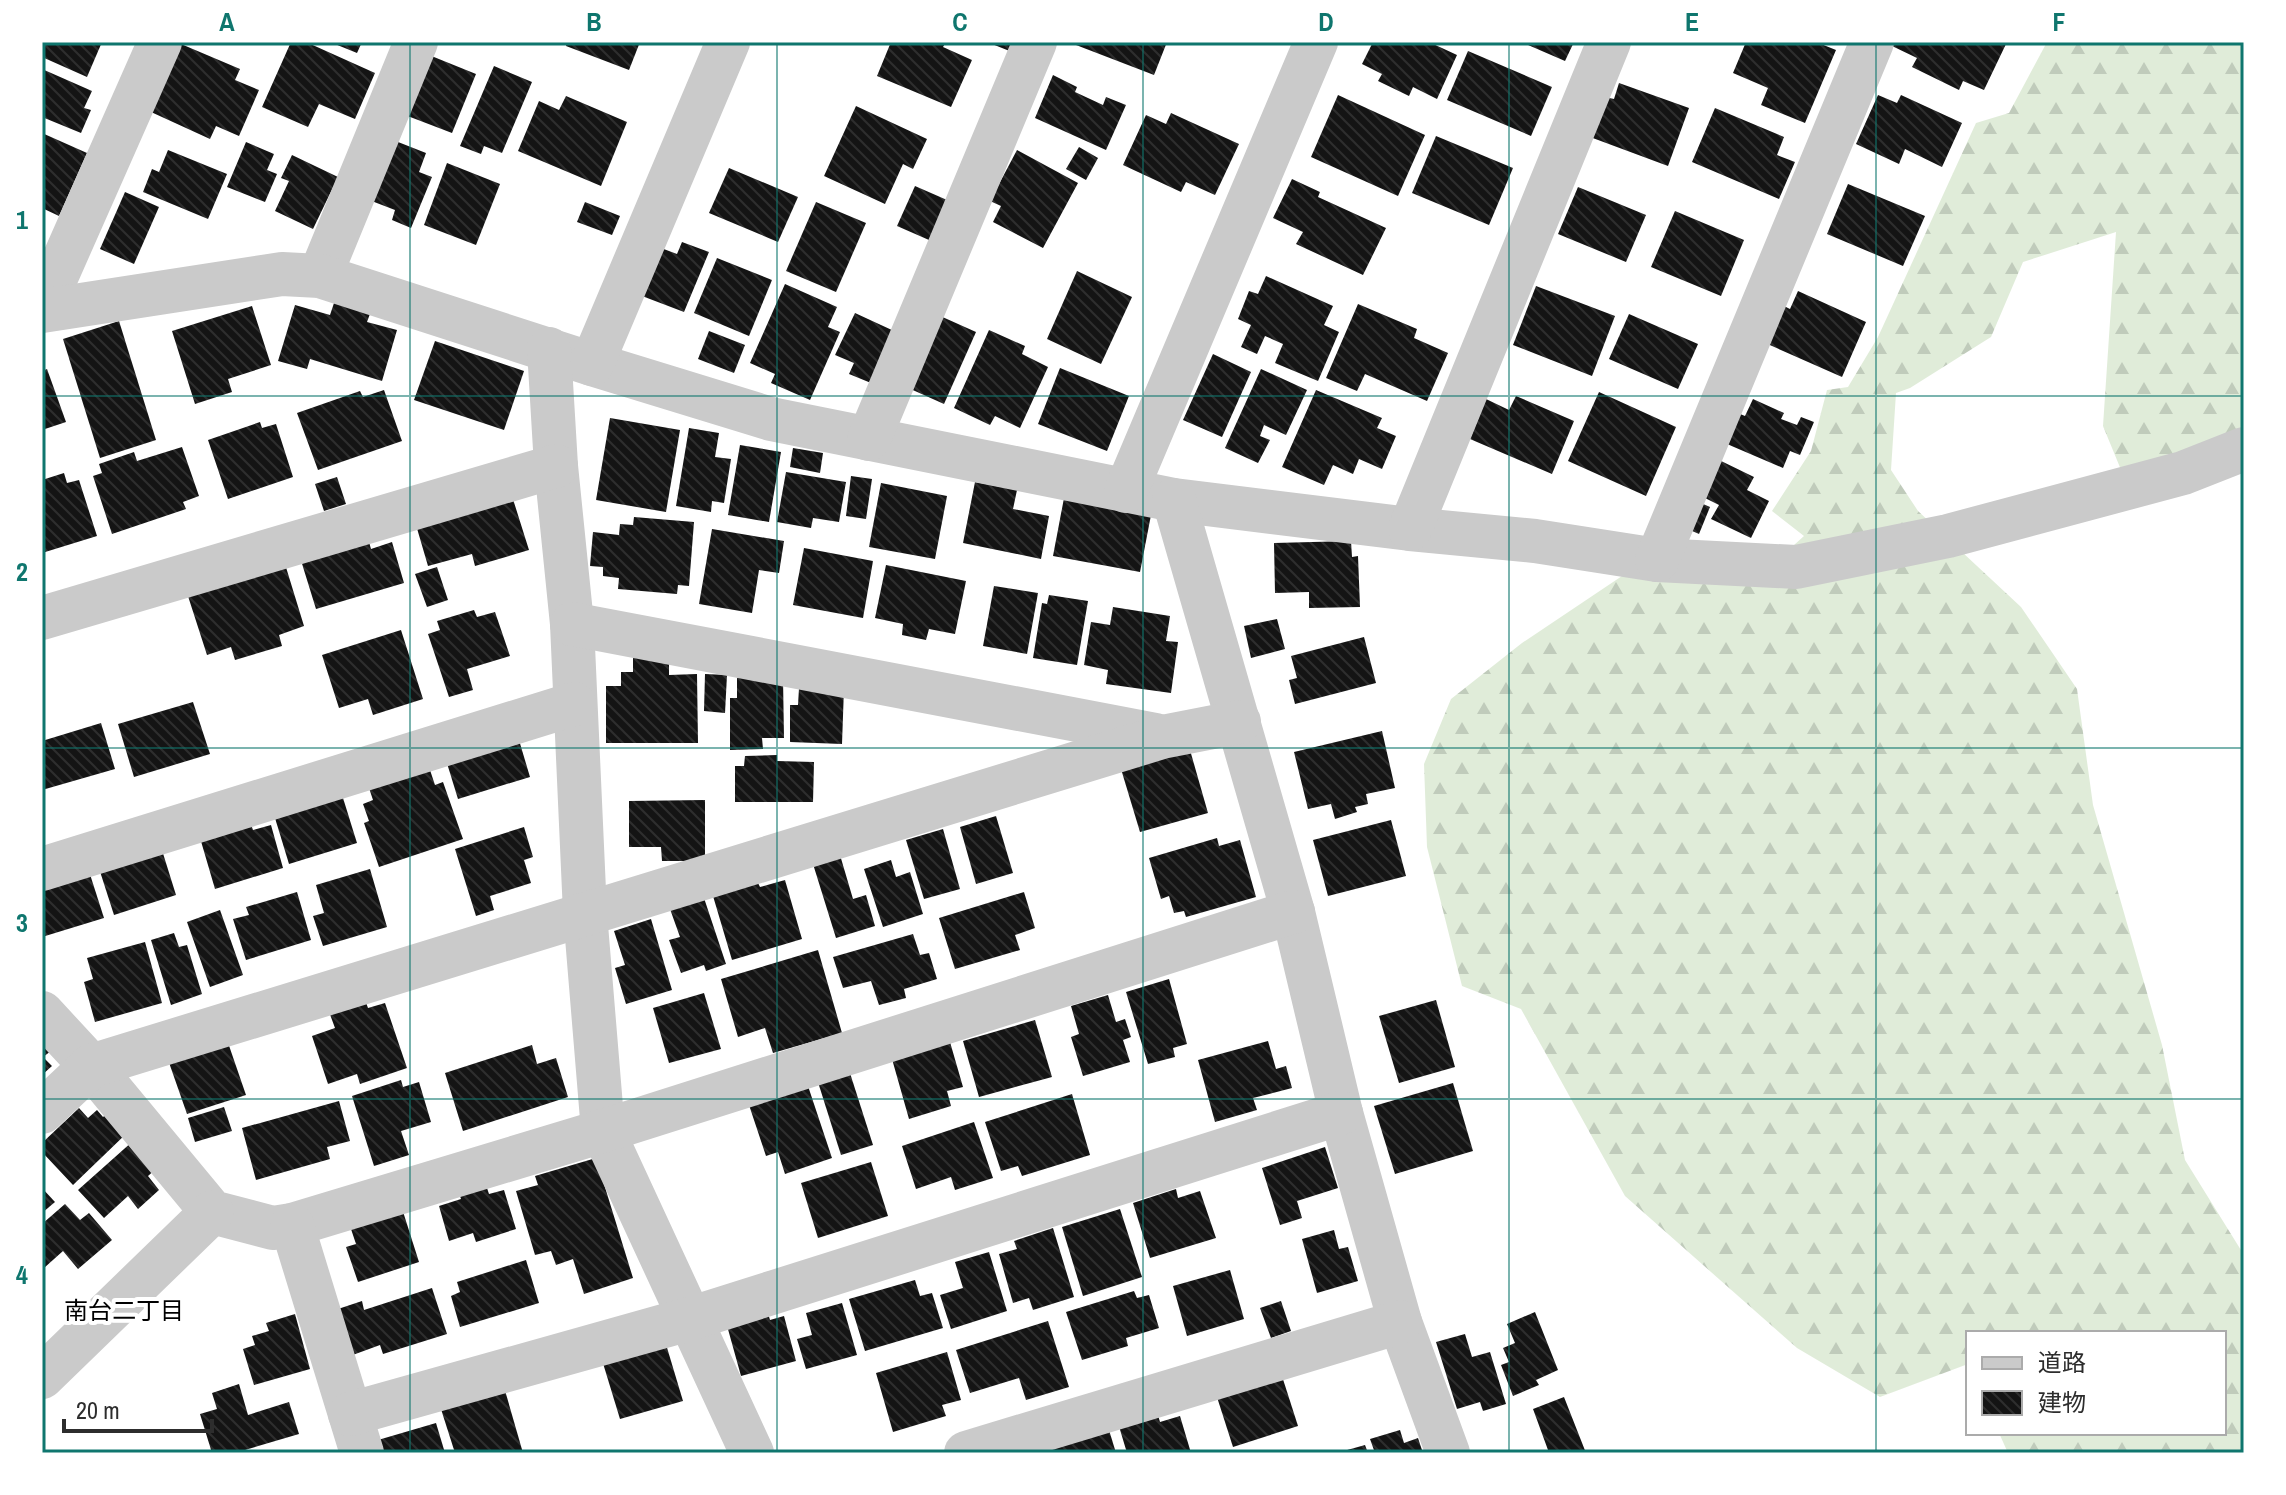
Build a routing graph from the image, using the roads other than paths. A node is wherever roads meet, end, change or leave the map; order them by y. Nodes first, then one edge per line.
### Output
1 (160, 42) edge
2 (416, 42) edge
3 (728, 42) edge
4 (1035, 42) edge
5 (1316, 42) edge
6 (1609, 42) edge
7 (1872, 42) edge
8 (320, 276) junction
9 (43, 310) edge
10 (549, 349) junction
11 (592, 364) junction
12 (869, 439) junction
13 (2244, 449) edge
14 (556, 466) junction
15 (1126, 491) junction
16 (1174, 500) junction
17 (1410, 529) junction
18 (1657, 560) junction
19 (42, 618) edge
20 (572, 624) junction
21 (574, 704) junction
22 (1239, 722) junction
23 (1162, 737) junction
24 (42, 869) edge
25 (1293, 912) junction
26 (585, 913) junction
27 (42, 1013) edge
28 (91, 1066) junction
29 (42, 1112) edge
30 (1341, 1113) junction
31 (603, 1131) junction
32 (212, 1212) junction
33 (292, 1225) junction
34 (689, 1319) junction
35 (1400, 1322) junction
36 (42, 1377) edge
37 (356, 1433) edge
38 (752, 1453) edge
39 (966, 1453) edge
40 (1448, 1453) edge

1 - 9 street
2 - 8 street
3 - 11 street
4 - 12 street
5 - 15 street
6 - 17 street
7 - 18 street
8 - 9 street
8 - 10 street
10 - 11 street
10 - 14 street
11 - 12 street
12 - 15 street
13 - 18 street
14 - 19 street
14 - 20 street
15 - 16 street
16 - 17 street
16 - 22 street
17 - 18 street
20 - 21 street
20 - 23 street
21 - 24 street
21 - 26 street
22 - 23 street
22 - 25 street
23 - 26 street
25 - 30 street
25 - 31 street
26 - 28 street
26 - 31 street
27 - 28 street
28 - 29 street
28 - 32 street
30 - 34 street
30 - 35 street
31 - 33 street
31 - 34 street
32 - 33 street
32 - 36 street
33 - 37 street
34 - 37 street
34 - 38 street
35 - 39 street
35 - 40 street

